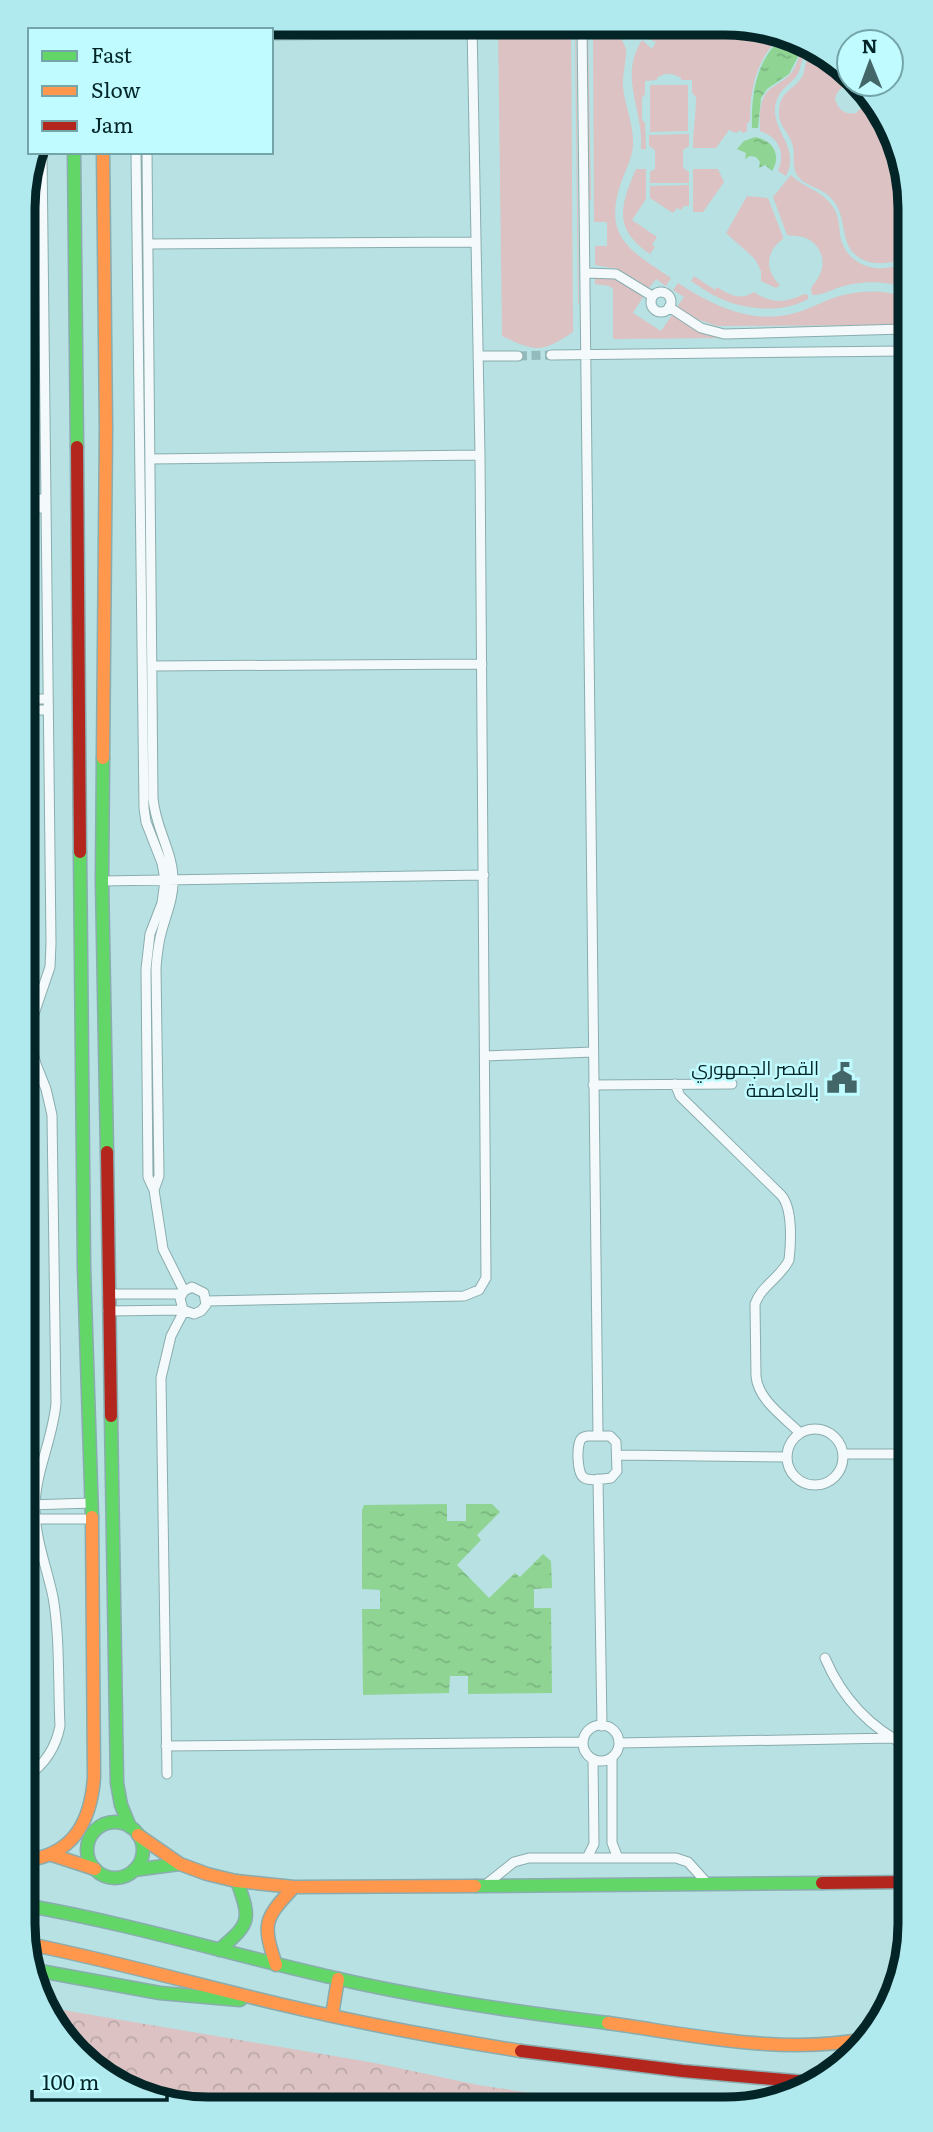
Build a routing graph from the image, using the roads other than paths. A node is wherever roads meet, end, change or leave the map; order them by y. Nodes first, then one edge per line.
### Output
1 (472, 35) edge
2 (582, 35) edge
3 (74, 154) edge
4 (103, 154) edge
5 (136, 154) edge
6 (147, 154) edge
7 (42, 160) edge
8 (38, 174) edge
9 (42, 174) junction
10 (36, 188) edge
11 (42, 188) junction
12 (476, 242) junction
13 (148, 244) junction
14 (585, 274) junction
15 (898, 329) edge
16 (898, 351) edge
17 (551, 355) tunnel mouth
18 (586, 355) junction
19 (478, 356) junction
20 (518, 356) tunnel mouth
21 (480, 455) junction
22 (150, 459) junction
23 (35, 501) edge
24 (46, 503) junction
25 (35, 506) edge
26 (482, 664) junction
27 (152, 666) junction
28 (35, 699) edge
29 (48, 699) junction
30 (35, 710) edge
31 (48, 710) junction
32 (484, 875) junction
33 (169, 880) junction
34 (102, 881) junction
35 (82, 944) junction
36 (104, 944) junction
37 (35, 1011) edge
38 (593, 1052) junction
39 (485, 1056) junction
40 (35, 1061) edge
41 (675, 1084) junction
42 (732, 1084) dead end
43 (593, 1085) junction
44 (83, 1091) junction
45 (105, 1091) junction
46 (182, 1293) junction
47 (108, 1294) junction
48 (206, 1301) junction
49 (183, 1310) junction
50 (108, 1311) junction
51 (800, 1433) junction
52 (598, 1436) junction
53 (843, 1454) junction
54 (898, 1454) edge
55 (617, 1455) junction
56 (787, 1457) junction
57 (598, 1479) junction
58 (35, 1491) edge
59 (92, 1503) junction
60 (35, 1505) edge
61 (35, 1519) edge
62 (92, 1520) junction
63 (35, 1531) edge
64 (825, 1658) dead end
65 (863, 1716) junction
66 (602, 1726) junction
67 (856, 1738) junction
68 (892, 1738) junction
69 (898, 1741) edge
70 (583, 1742) junction
71 (619, 1743) junction
72 (166, 1746) junction
73 (612, 1758) junction
74 (593, 1759) junction
75 (35, 1770) edge
76 (593, 1773) junction
77 (612, 1773) junction
78 (167, 1774) dead end
79 (594, 1828) junction
80 (612, 1829) junction
81 (87, 1830) junction
82 (134, 1831) junction
83 (52, 1855) junction
84 (587, 1858) junction
85 (618, 1858) junction
86 (35, 1859) edge
87 (179, 1864) junction
88 (95, 1869) junction
89 (134, 1870) junction
90 (237, 1881) junction
91 (898, 1882) edge
92 (707, 1883) junction
93 (484, 1886) junction
94 (294, 1887) junction
95 (35, 1907) edge
96 (36, 1945) edge
97 (219, 1951) junction
98 (276, 1965) junction
99 (42, 1971) edge
100 (338, 1979) junction
101 (260, 1999) junction
102 (332, 2015) junction
103 (852, 2041) edge
104 (797, 2081) edge

1 - 12 street
2 - 14 street
3 - 35 street
4 - 34 street
5 - 33 street
6 - 13 street
7 - 9 street
8 - 9 street
9 - 11 street
10 - 11 street
11 - 24 street
12 - 13 street
12 - 19 street
13 - 22 street
14 - 15 street
14 - 18 street
16 - 18 street
17 - 18 street
18 - 38 street
19 - 20 street
19 - 21 street
21 - 22 street
21 - 26 street
22 - 27 street
23 - 24 street
24 - 25 street
24 - 29 street
26 - 27 street
26 - 32 street
27 - 33 street
28 - 29 street
29 - 31 street
30 - 31 street
31 - 37 street
32 - 33 street
32 - 39 street
33 - 34 street
33 - 46 street
34 - 36 street
35 - 36 street
35 - 44 street
36 - 45 street
38 - 39 street
38 - 43 street
39 - 48 street
40 - 58 street
41 - 42 street
41 - 43 street
41 - 51 street
43 - 52 street
44 - 45 street
44 - 59 street
45 - 47 street
46 - 47 street
46 - 48 street
46 - 49 street
47 - 50 street
48 - 49 street
49 - 50 street
49 - 72 street
50 - 82 street
51 - 53 street
51 - 56 street
52 - 55 street
52 - 57 street
53 - 54 street
53 - 56 street
55 - 56 street
55 - 57 street
57 - 66 street
59 - 60 street
59 - 62 street
61 - 62 street
62 - 81 street
63 - 75 street
64 - 65 street
65 - 67 street
65 - 68 street
66 - 70 street
66 - 71 street
67 - 68 street
67 - 71 street
68 - 69 street
70 - 72 street
70 - 74 street
71 - 73 street
72 - 78 street
73 - 74 street
73 - 77 street
74 - 76 street
76 - 77 street
76 - 79 street
77 - 80 street
79 - 80 street
79 - 84 street
80 - 85 street
81 - 82 street
81 - 83 street
81 - 88 street
82 - 87 street
82 - 89 street
83 - 86 street
83 - 88 street
84 - 85 street
84 - 93 street
85 - 92 street
87 - 89 street
87 - 90 street
88 - 89 street
90 - 94 street
90 - 97 street
91 - 92 street
92 - 93 street
93 - 94 street
94 - 98 street
95 - 97 street
96 - 101 street
97 - 98 street
98 - 100 street
99 - 101 street
100 - 102 street
100 - 103 street
101 - 102 street
102 - 104 street

